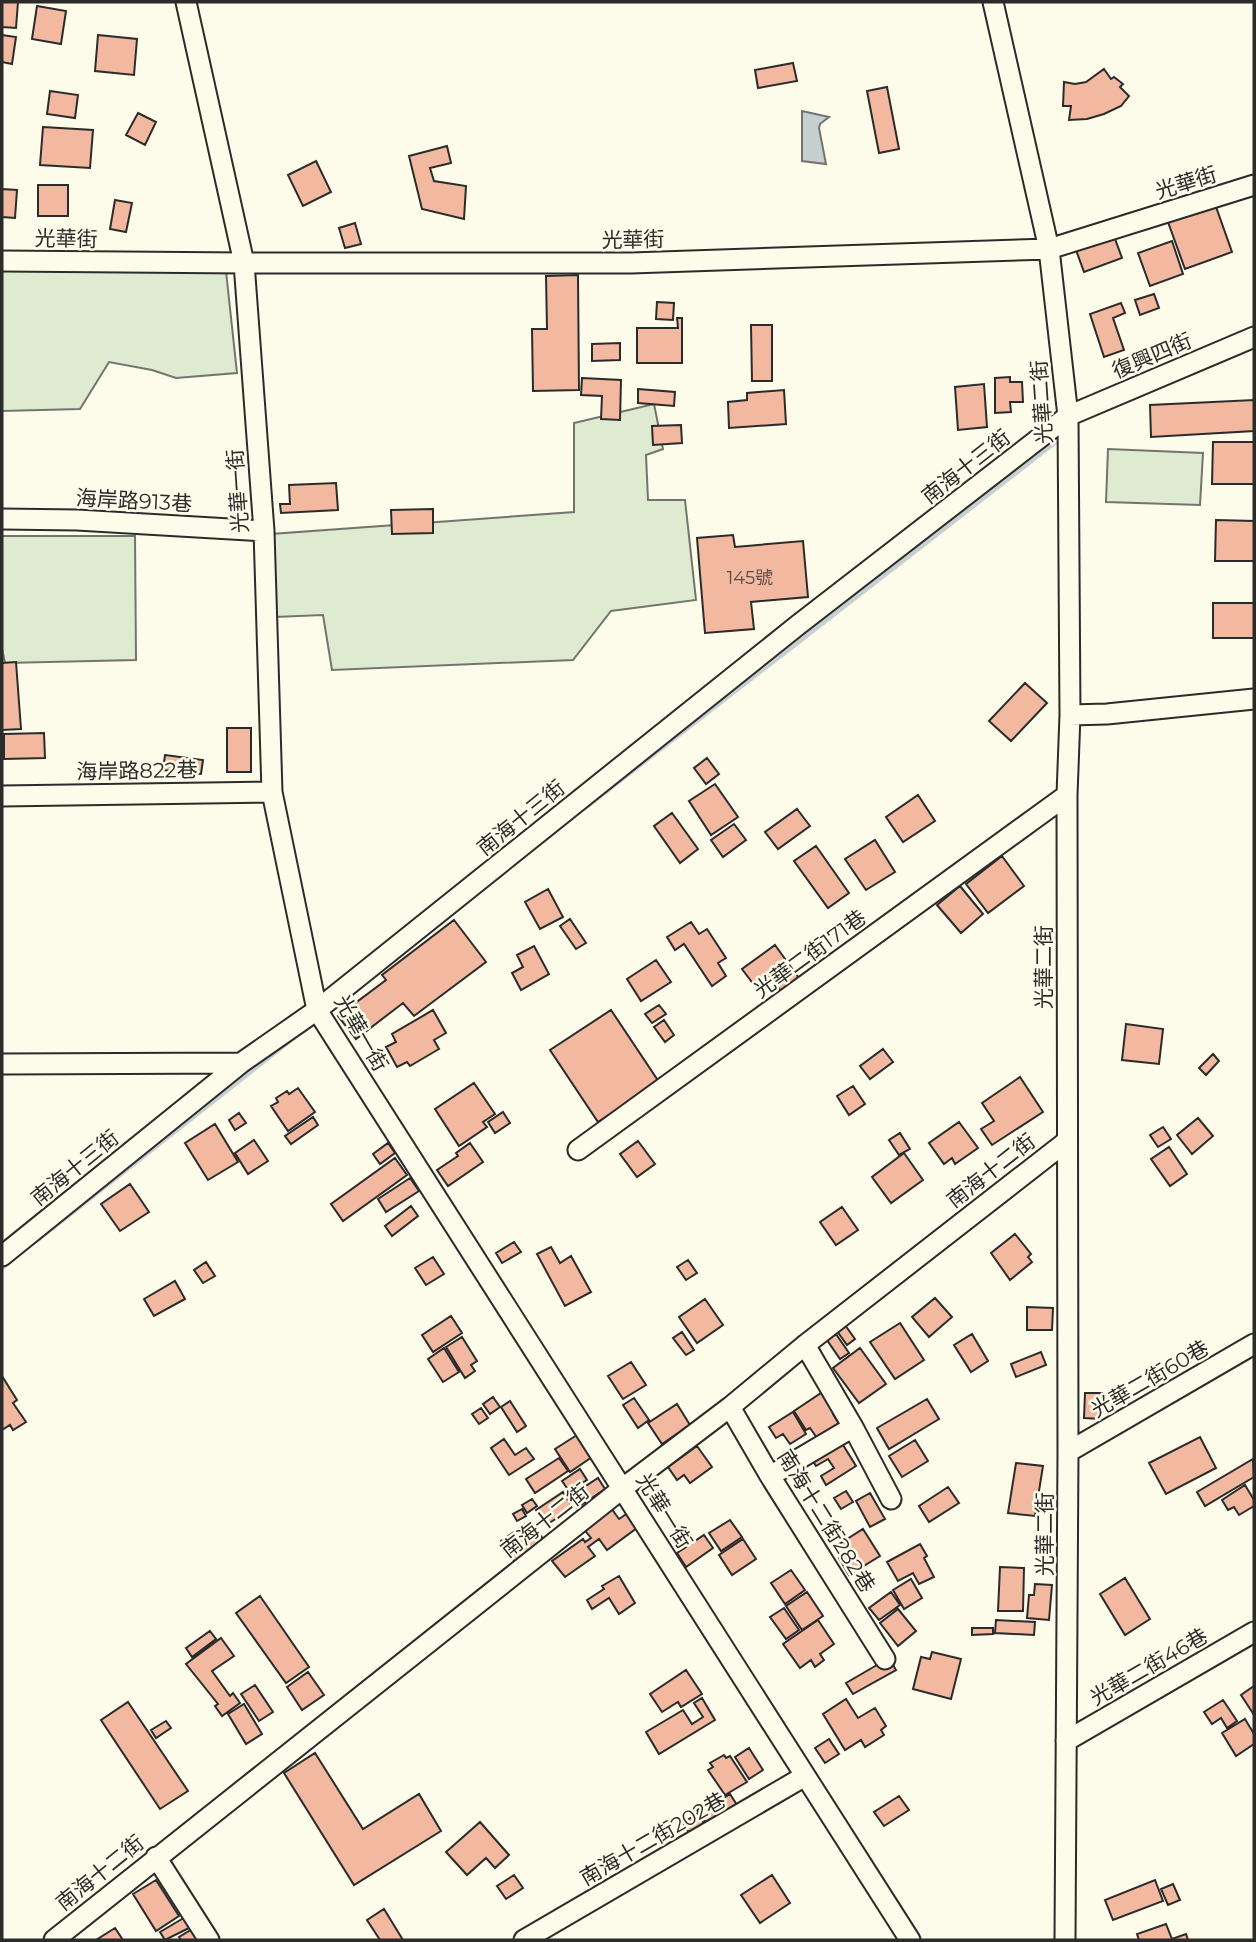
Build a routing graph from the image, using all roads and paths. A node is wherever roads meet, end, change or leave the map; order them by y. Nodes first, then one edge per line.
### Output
1 (186, 2) edge
2 (993, 2) edge
3 (1254, 185) edge
4 (1049, 250) junction
5 (2, 261) edge
6 (244, 263) junction
7 (1254, 337) edge
8 (1068, 416) junction
9 (2, 519) edge
10 (264, 531) junction
11 (1254, 699) edge
12 (1070, 715) junction
13 (272, 792) junction
14 (1067, 795) junction
15 (2, 796) edge
16 (317, 1010) junction
17 (241, 1063) junction
18 (2, 1064) edge
19 (1067, 1141) junction
20 (578, 1150) dead end
21 (2, 1256) edge
22 (1254, 1344) edge
23 (805, 1345) junction
24 (730, 1407) junction
25 (853, 1427) junction
26 (1068, 1452) junction
27 (770, 1476) junction
28 (623, 1488) junction
29 (891, 1499) dead end
30 (1254, 1632) edge
31 (885, 1659) dead end
32 (1066, 1741) junction
33 (805, 1776) junction
34 (156, 1857) junction
35 (54, 1940) edge
36 (209, 1940) edge
37 (524, 1940) edge
38 (910, 1940) edge
39 (1065, 1940) edge

1 - 6 street, 光華一街
2 - 4 street, 光華二街
3 - 4 street, 光華街
4 - 6 street, 光華街
4 - 8 street, 光華二街
5 - 6 street, 光華街
6 - 10 street, 光華一街
7 - 8 street, 復興四街
8 - 12 street, 光華二街
8 - 16 street, 南海十三街
9 - 10 street, 海岸路913巷
10 - 13 street, 光華一街
11 - 12 street
12 - 14 street, 光華二街
13 - 15 street, 海岸路822巷
13 - 16 street, 光華一街
14 - 19 street, 光華二街
14 - 20 street, 光華二街171巷
16 - 17 street, 南海十三街
16 - 28 street, 光華一街
17 - 18 street
17 - 21 street, 南海十三街
19 - 23 street, 南海十二街
19 - 26 street, 光華二街
22 - 26 street, 光華二街60巷
23 - 24 street, 南海十二街
23 - 25 street
24 - 27 street, 南海十二街282巷
24 - 28 street, 南海十二街
25 - 27 street
25 - 29 street
26 - 32 street, 光華二街
27 - 31 street, 南海十二街282巷
28 - 33 street, 光華一街
28 - 34 street, 南海十二街
30 - 32 street, 光華二街46巷
32 - 39 street, 光華二街
33 - 37 street, 南海十二街202巷
33 - 38 street, 光華一街
34 - 35 street, 南海十二街
34 - 36 street

